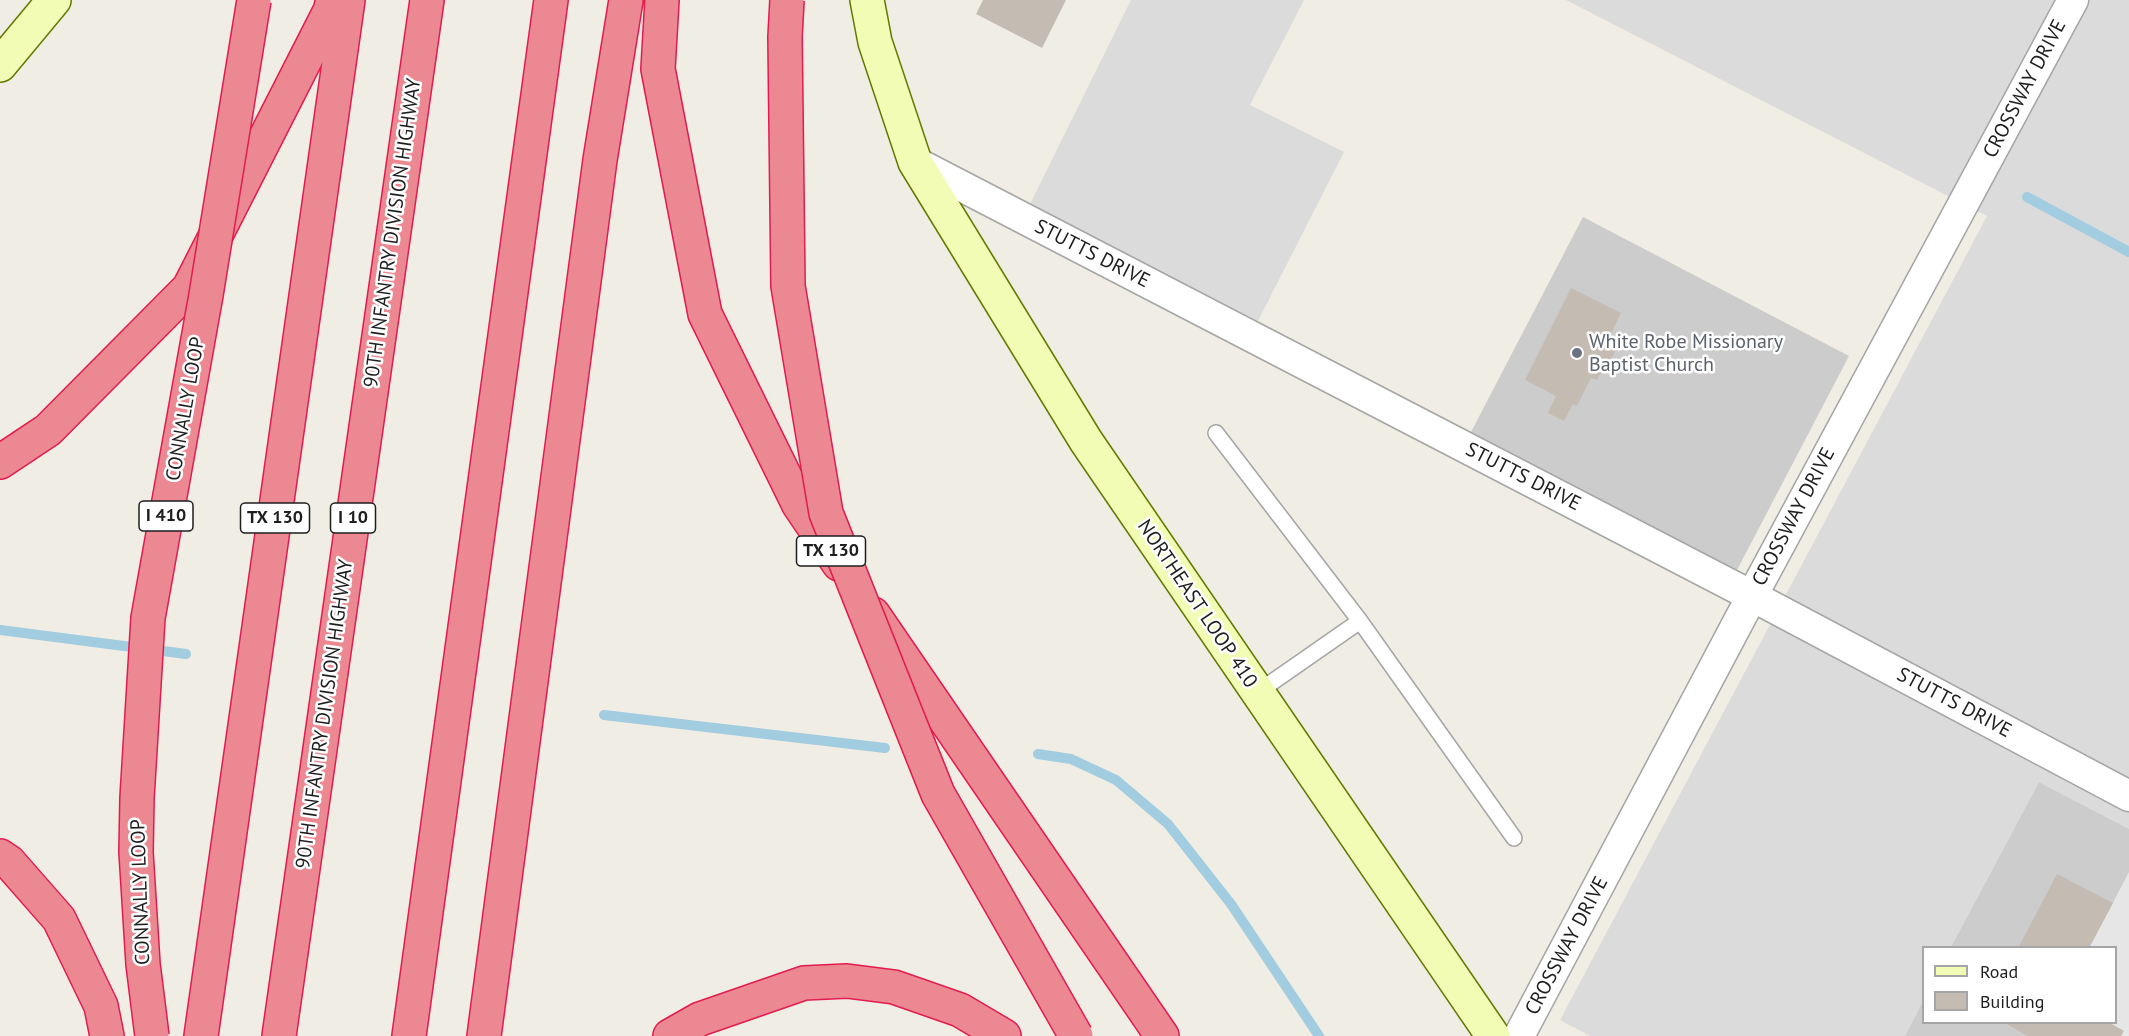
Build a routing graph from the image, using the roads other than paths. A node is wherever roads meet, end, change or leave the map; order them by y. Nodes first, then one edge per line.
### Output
1 (54, 0) edge
2 (254, 0) edge
3 (333, 0) edge
4 (348, 0) edge
5 (427, 0) edge
6 (551, 0) edge
7 (626, 0) edge
8 (662, 0) edge
9 (787, 0) edge
10 (867, 0) edge
11 (2073, 0) edge
12 (0, 65) edge
13 (915, 162) junction
14 (1216, 433) dead end
15 (0, 462) edge
16 (1752, 596) junction
17 (1360, 621) junction
18 (1258, 692) junction
19 (2129, 796) edge
20 (1514, 838) dead end
21 (0, 856) edge
22 (107, 1036) edge
23 (152, 1036) edge
24 (201, 1036) edge
25 (279, 1036) edge
26 (409, 1036) edge
27 (484, 1036) edge
28 (670, 1036) edge
29 (1004, 1036) edge
30 (1076, 1036) edge
31 (1162, 1036) edge
32 (1493, 1036) edge
33 (1519, 1036) edge

1 - 12 main road
2 - 23 highway, CONNALLY LOOP / I 410, bridge
3 - 15 highway
4 - 24 highway, TX 130
5 - 25 highway, 90TH INFANTRY DIVISION HIGHWAY / I 10
6 - 26 highway
7 - 27 highway
8 - 31 highway, TX 130
9 - 30 highway, bridge
10 - 13 main road, NORTHEAST LOOP 410
11 - 16 street, CROSSWAY DRIVE
13 - 16 street, STUTTS DRIVE
13 - 18 main road, NORTHEAST LOOP 410
14 - 17 lane
16 - 19 street, STUTTS DRIVE
16 - 33 street, CROSSWAY DRIVE
17 - 18 lane
17 - 20 lane
18 - 32 main road, NORTHEAST LOOP 410
21 - 22 highway
28 - 29 highway

